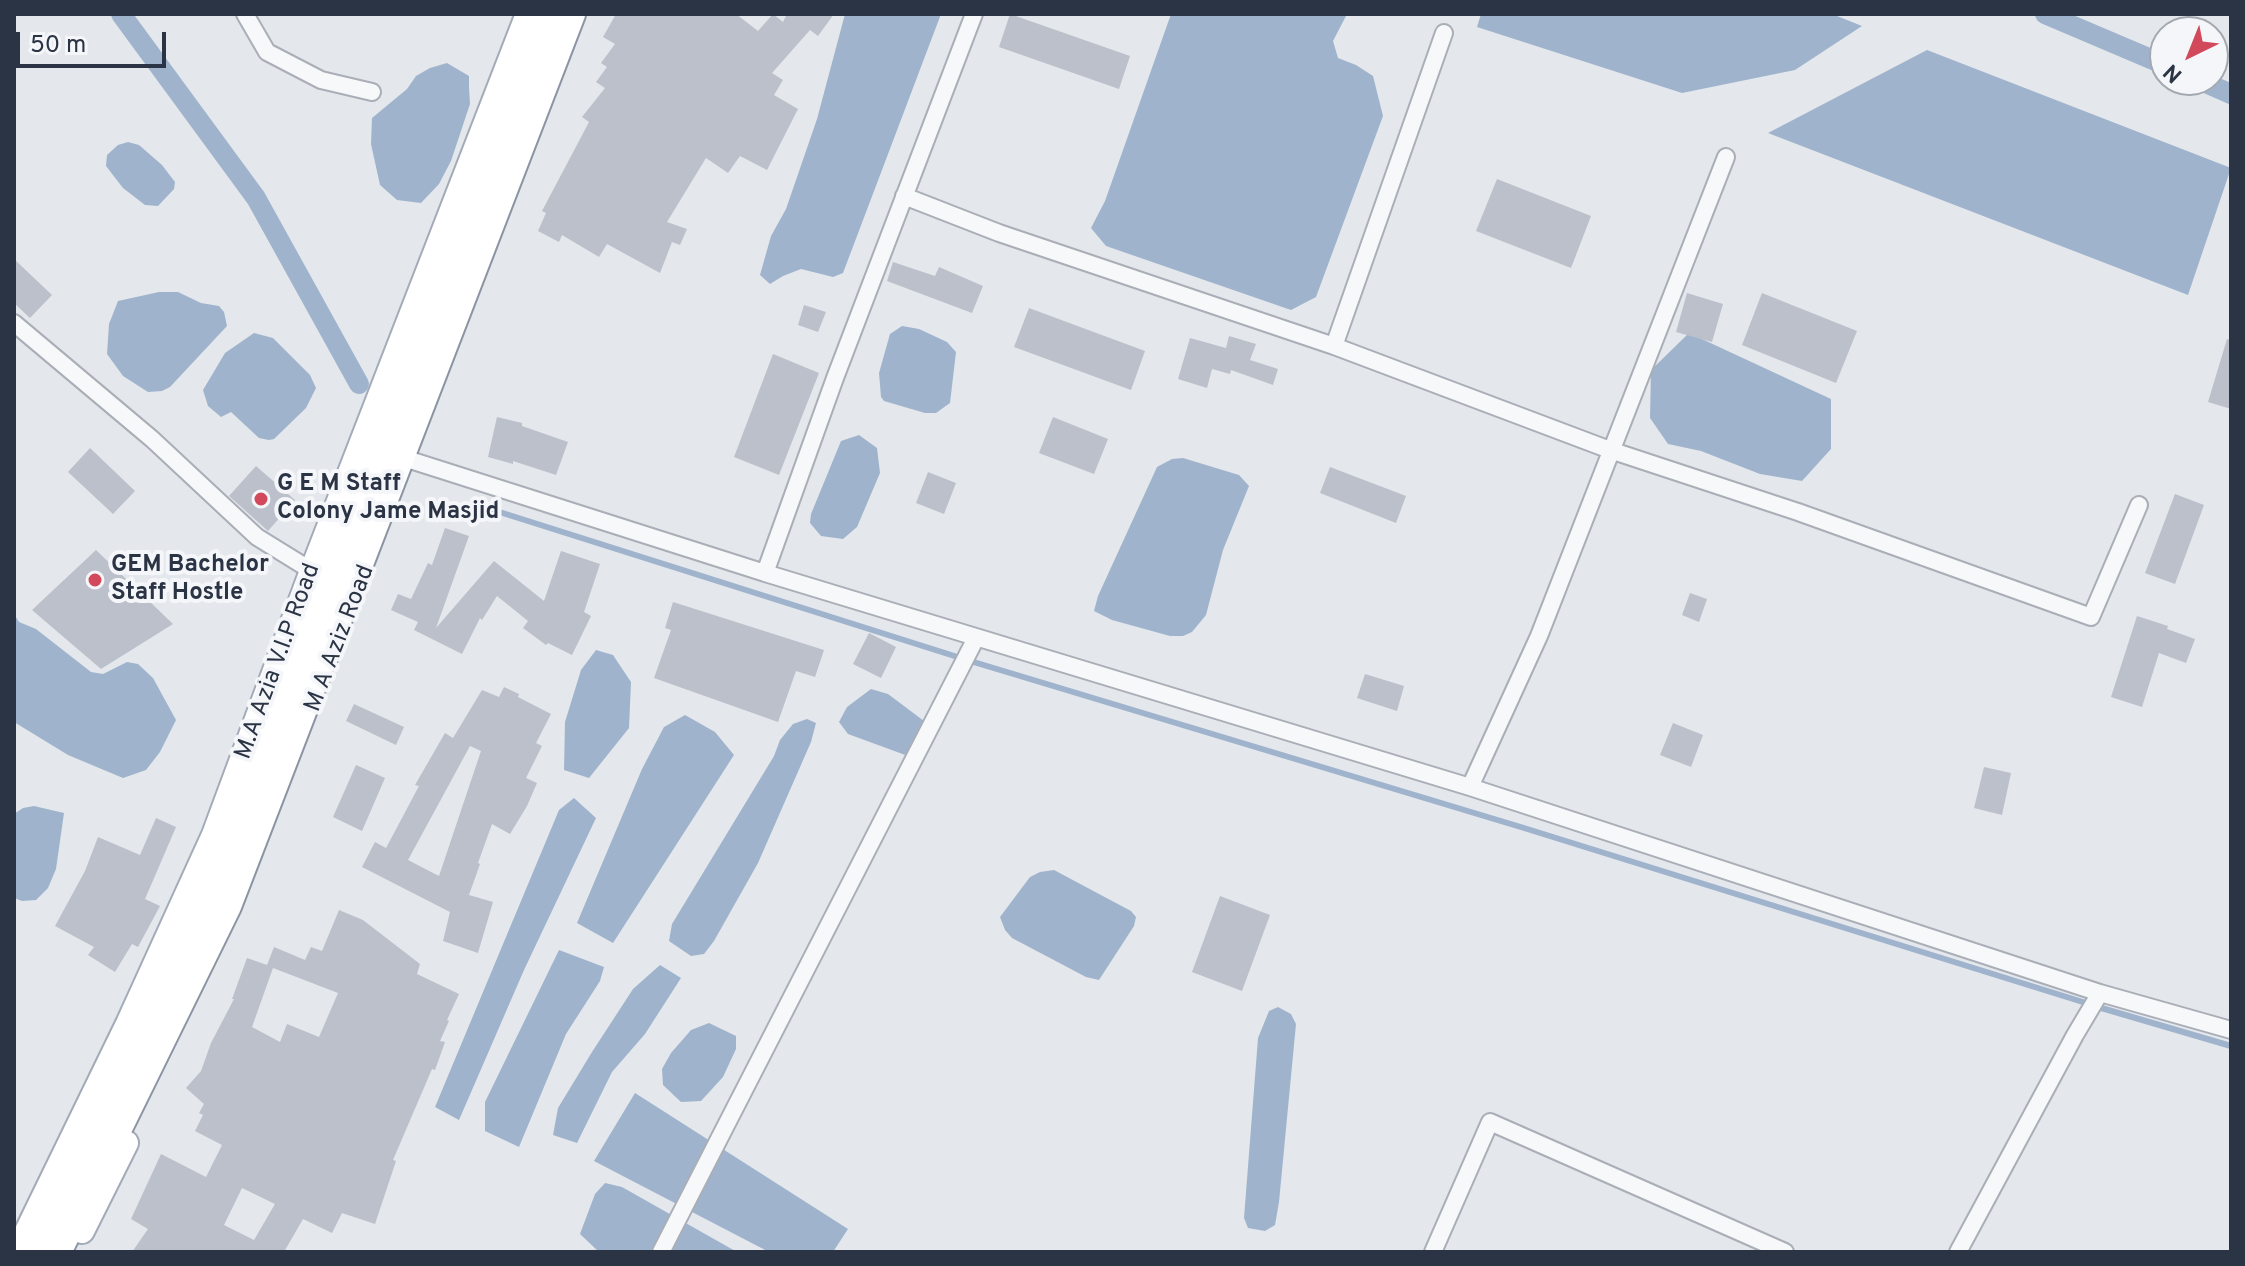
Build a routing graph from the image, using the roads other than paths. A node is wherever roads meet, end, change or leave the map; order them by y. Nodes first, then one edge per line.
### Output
1 (245, 14) edge
2 (528, 14) edge
3 (545, 14) edge
4 (571, 14) edge
5 (584, 14) edge
6 (974, 14) edge
7 (1444, 33) dead end
8 (372, 92) dead end
9 (1726, 157) dead end
10 (904, 196) junction
11 (14, 323) edge
12 (1334, 346) junction
13 (1610, 450) junction
14 (410, 460) junction
15 (2139, 505) dead end
16 (312, 571) junction
17 (765, 573) junction
18 (976, 638) junction
19 (1470, 787) junction
20 (2100, 993) junction
21 (2231, 1030) edge
22 (17, 1252) edge
23 (34, 1252) edge
24 (57, 1252) edge
25 (72, 1252) edge
26 (661, 1252) edge
27 (1433, 1252) edge
28 (1785, 1252) edge
29 (1958, 1252) edge

1 - 8 street
2 - 16 main road, M.A Azia V.I.P Road
3 - 23 highway
4 - 24 highway
5 - 14 main road, M A Aziz Road
6 - 10 street
7 - 12 street
9 - 13 street
10 - 12 street
10 - 17 street
11 - 16 street
12 - 13 street
13 - 15 street
13 - 19 street
14 - 17 street
14 - 25 main road, M A Aziz Road
16 - 22 main road, M.A Azia V.I.P Road
17 - 18 street
18 - 19 street
18 - 26 street
19 - 20 street
20 - 21 street
20 - 29 street
27 - 28 street

